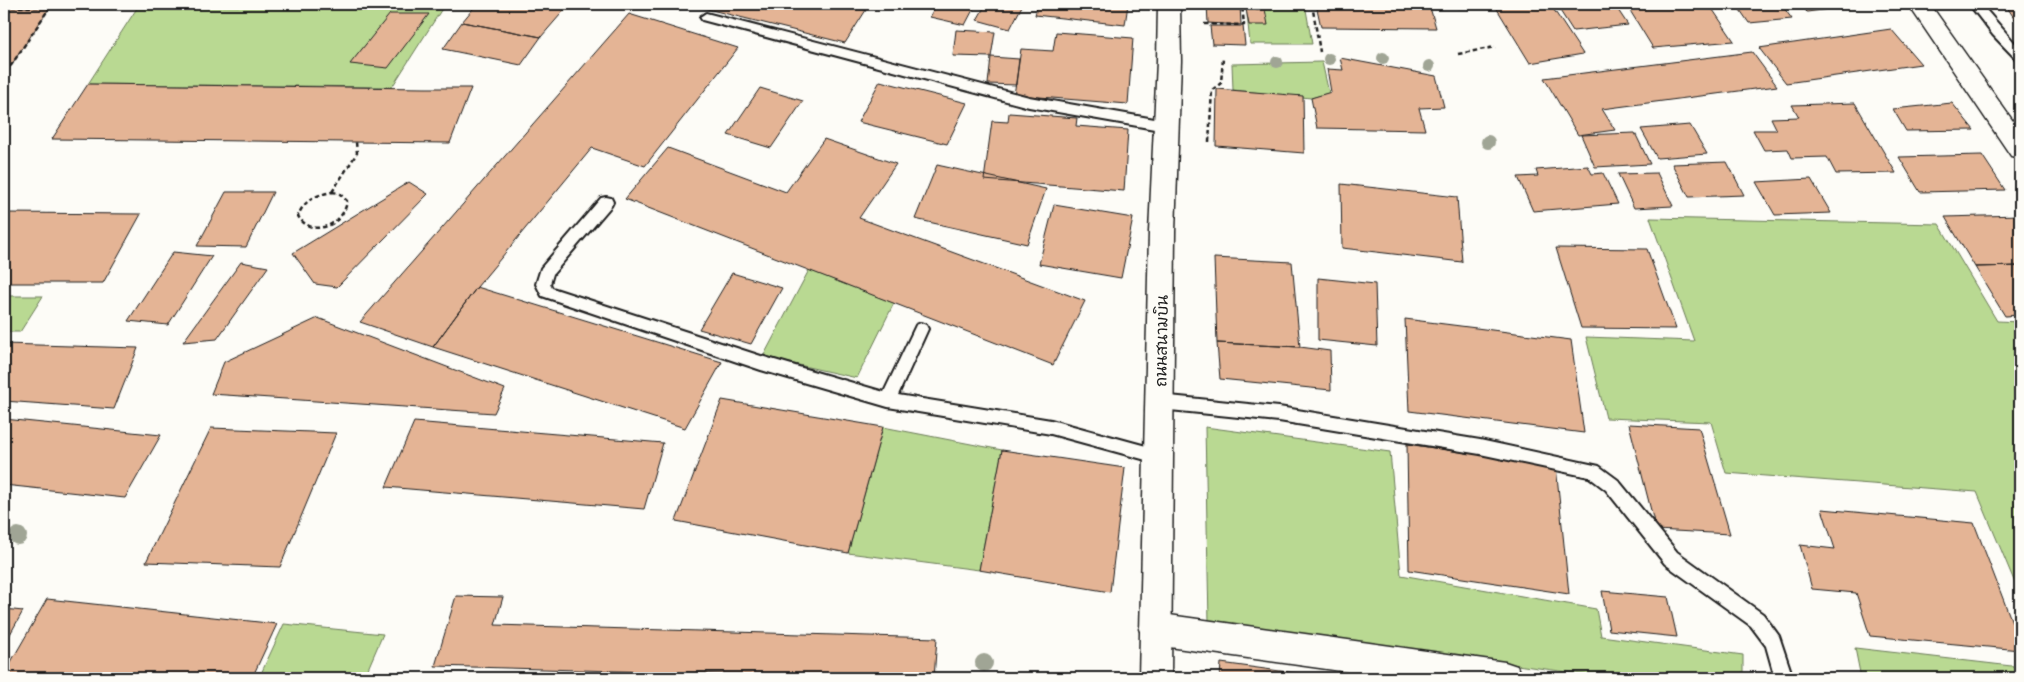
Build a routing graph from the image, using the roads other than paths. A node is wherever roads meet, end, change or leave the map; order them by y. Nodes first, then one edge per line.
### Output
1 (1169, 4) edge
2 (1919, 4) edge
3 (1975, 4) edge
4 (706, 17) dead end
5 (2020, 56) edge
6 (1166, 126) junction
7 (2020, 149) edge
8 (606, 202) dead end
9 (921, 329) dead end
10 (888, 400) junction
11 (1160, 402) junction
12 (1158, 456) junction
13 (1155, 629) junction
14 (1155, 678) edge
15 (1505, 678) edge
16 (1784, 678) edge

1 - 6 street, ถนนสนามบิน
2 - 7 street
3 - 5 lane
4 - 6 lane
6 - 11 street, ถนนสนามบิน
8 - 10 lane
9 - 10 lane
10 - 12 lane
11 - 12 street, ถนนสนามบิน
11 - 16 lane
12 - 13 street, ถนนสนามบิน
13 - 14 street, ถนนสนามบิน
13 - 15 street

